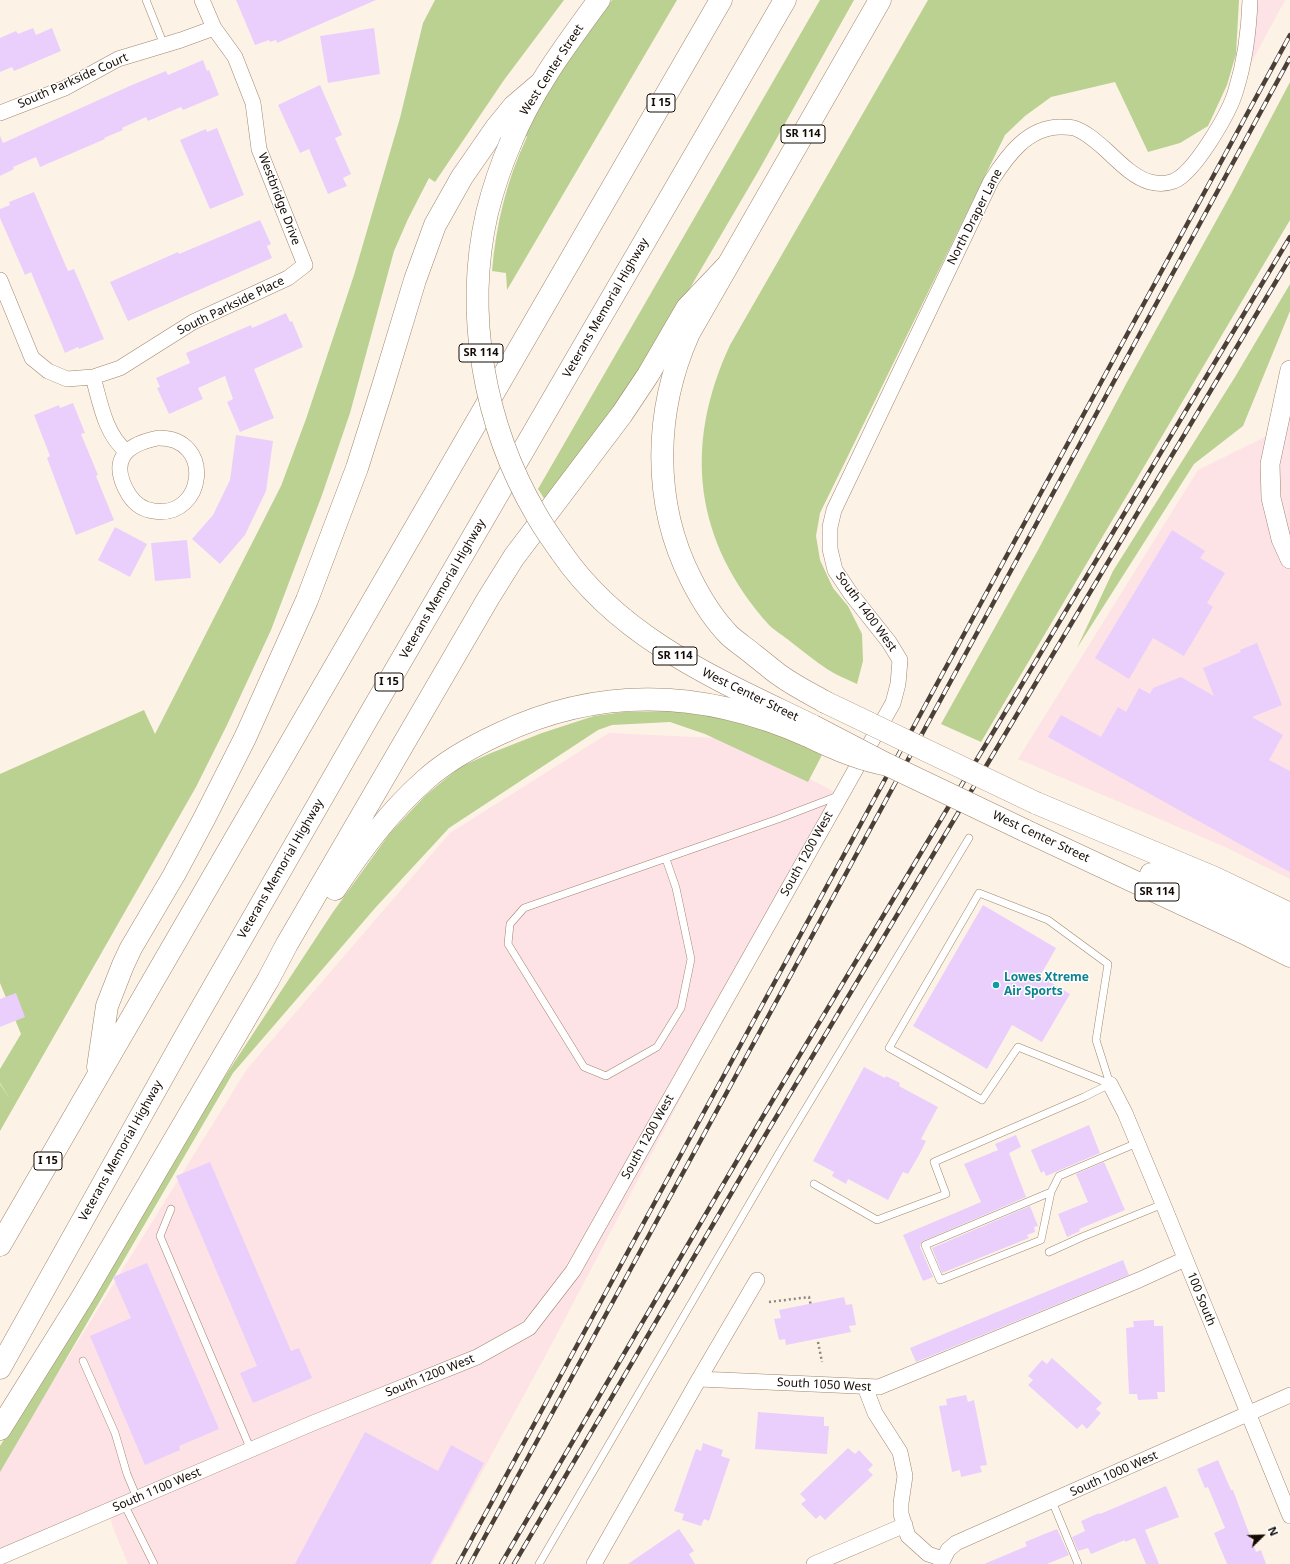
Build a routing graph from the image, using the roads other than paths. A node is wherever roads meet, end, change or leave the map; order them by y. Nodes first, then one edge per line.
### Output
1 (146, 0) edge
2 (202, 0) edge
3 (599, 0) edge
4 (721, 0) edge
5 (785, 0) edge
6 (880, 0) edge
7 (1250, 0) edge
8 (214, 28) junction
9 (164, 46) junction
10 (541, 83) junction
11 (0, 113) edge
12 (305, 265) joint
13 (726, 267) junction
14 (0, 280) edge
15 (1290, 370) edge
16 (93, 378) junction
17 (897, 378) joint
18 (126, 451) junction
19 (1290, 558) edge
20 (810, 731) junction
21 (875, 734) joint
22 (840, 795) junction
23 (969, 838) dead end
24 (1048, 841) junction
25 (666, 859) junction
26 (1290, 914) edge
27 (1290, 936) edge
28 (1290, 956) edge
29 (268, 980) junction
30 (96, 1078) junction
31 (1110, 1084) junction
32 (1137, 1143) junction
33 (814, 1184) dead end
34 (1051, 1192) junction
35 (1163, 1204) junction
36 (171, 1209) dead end
37 (0, 1245) edge
38 (1049, 1252) dead end
39 (1185, 1259) junction
40 (757, 1280) dead end
41 (83, 1361) dead end
42 (0, 1368) edge
43 (699, 1379) junction
44 (865, 1387) junction
45 (1290, 1395) edge
46 (1248, 1413) junction
47 (314, 1423) joint
48 (0, 1429) edge
49 (251, 1450) junction
50 (131, 1501) junction
51 (1052, 1501) junction
52 (1290, 1516) edge
53 (905, 1525) junction
54 (0, 1557) edge
55 (942, 1561) edge
56 (154, 1564) edge
57 (539, 1564) edge
58 (594, 1564) edge
59 (814, 1564) edge
60 (1078, 1564) edge

1 - 9 lane
2 - 8 street, Westbridge Drive
3 - 10 main road, West Center Street / SR 114
4 - 30 main road, I 15
5 - 42 main road, Veterans Memorial Highway / I 15
6 - 13 main road, SR 114
7 - 17 street, North Draper Lane
8 - 9 street, South Parkside Court
8 - 12 street, Westbridge Drive
9 - 11 street, South Parkside Court
10 - 20 main road, West Center Street / SR 114, bridge
10 - 30 main road
12 - 16 street, South Parkside Place
13 - 26 main road, SR 114, bridge
13 - 29 main road
14 - 16 street, South Parkside Place
15 - 19 street
16 - 18 street
17 - 21 street, South 1400 West
18 - 18 street
20 - 24 main road, West Center Street / SR 114, bridge
20 - 29 main road
21 - 22 street, South 1200 West
22 - 25 lane
22 - 47 street, South 1200 West
23 - 57 lane
24 - 27 main road
24 - 28 main road, West Center Street / SR 114
25 - 25 lane
29 - 48 main road
30 - 37 main road, I 15
31 - 31 lane
31 - 32 street, 100 South
31 - 33 lane
32 - 34 lane
32 - 35 street, 100 South
34 - 34 lane
35 - 38 lane
35 - 39 street, 100 South
36 - 49 lane
39 - 44 street, South 1050 West
39 - 46 street, 100 South
40 - 43 street
41 - 50 lane
43 - 44 street, South 1050 West
43 - 58 street
44 - 53 street
45 - 46 street, South 1000 West
46 - 51 street, South 1000 West
46 - 52 street, 100 South
47 - 49 street, South 1100 West
49 - 50 street, South 1100 West
50 - 54 street, South 1100 West
50 - 56 lane
51 - 55 street, South 1000 West
51 - 60 lane
53 - 55 street
53 - 59 street

